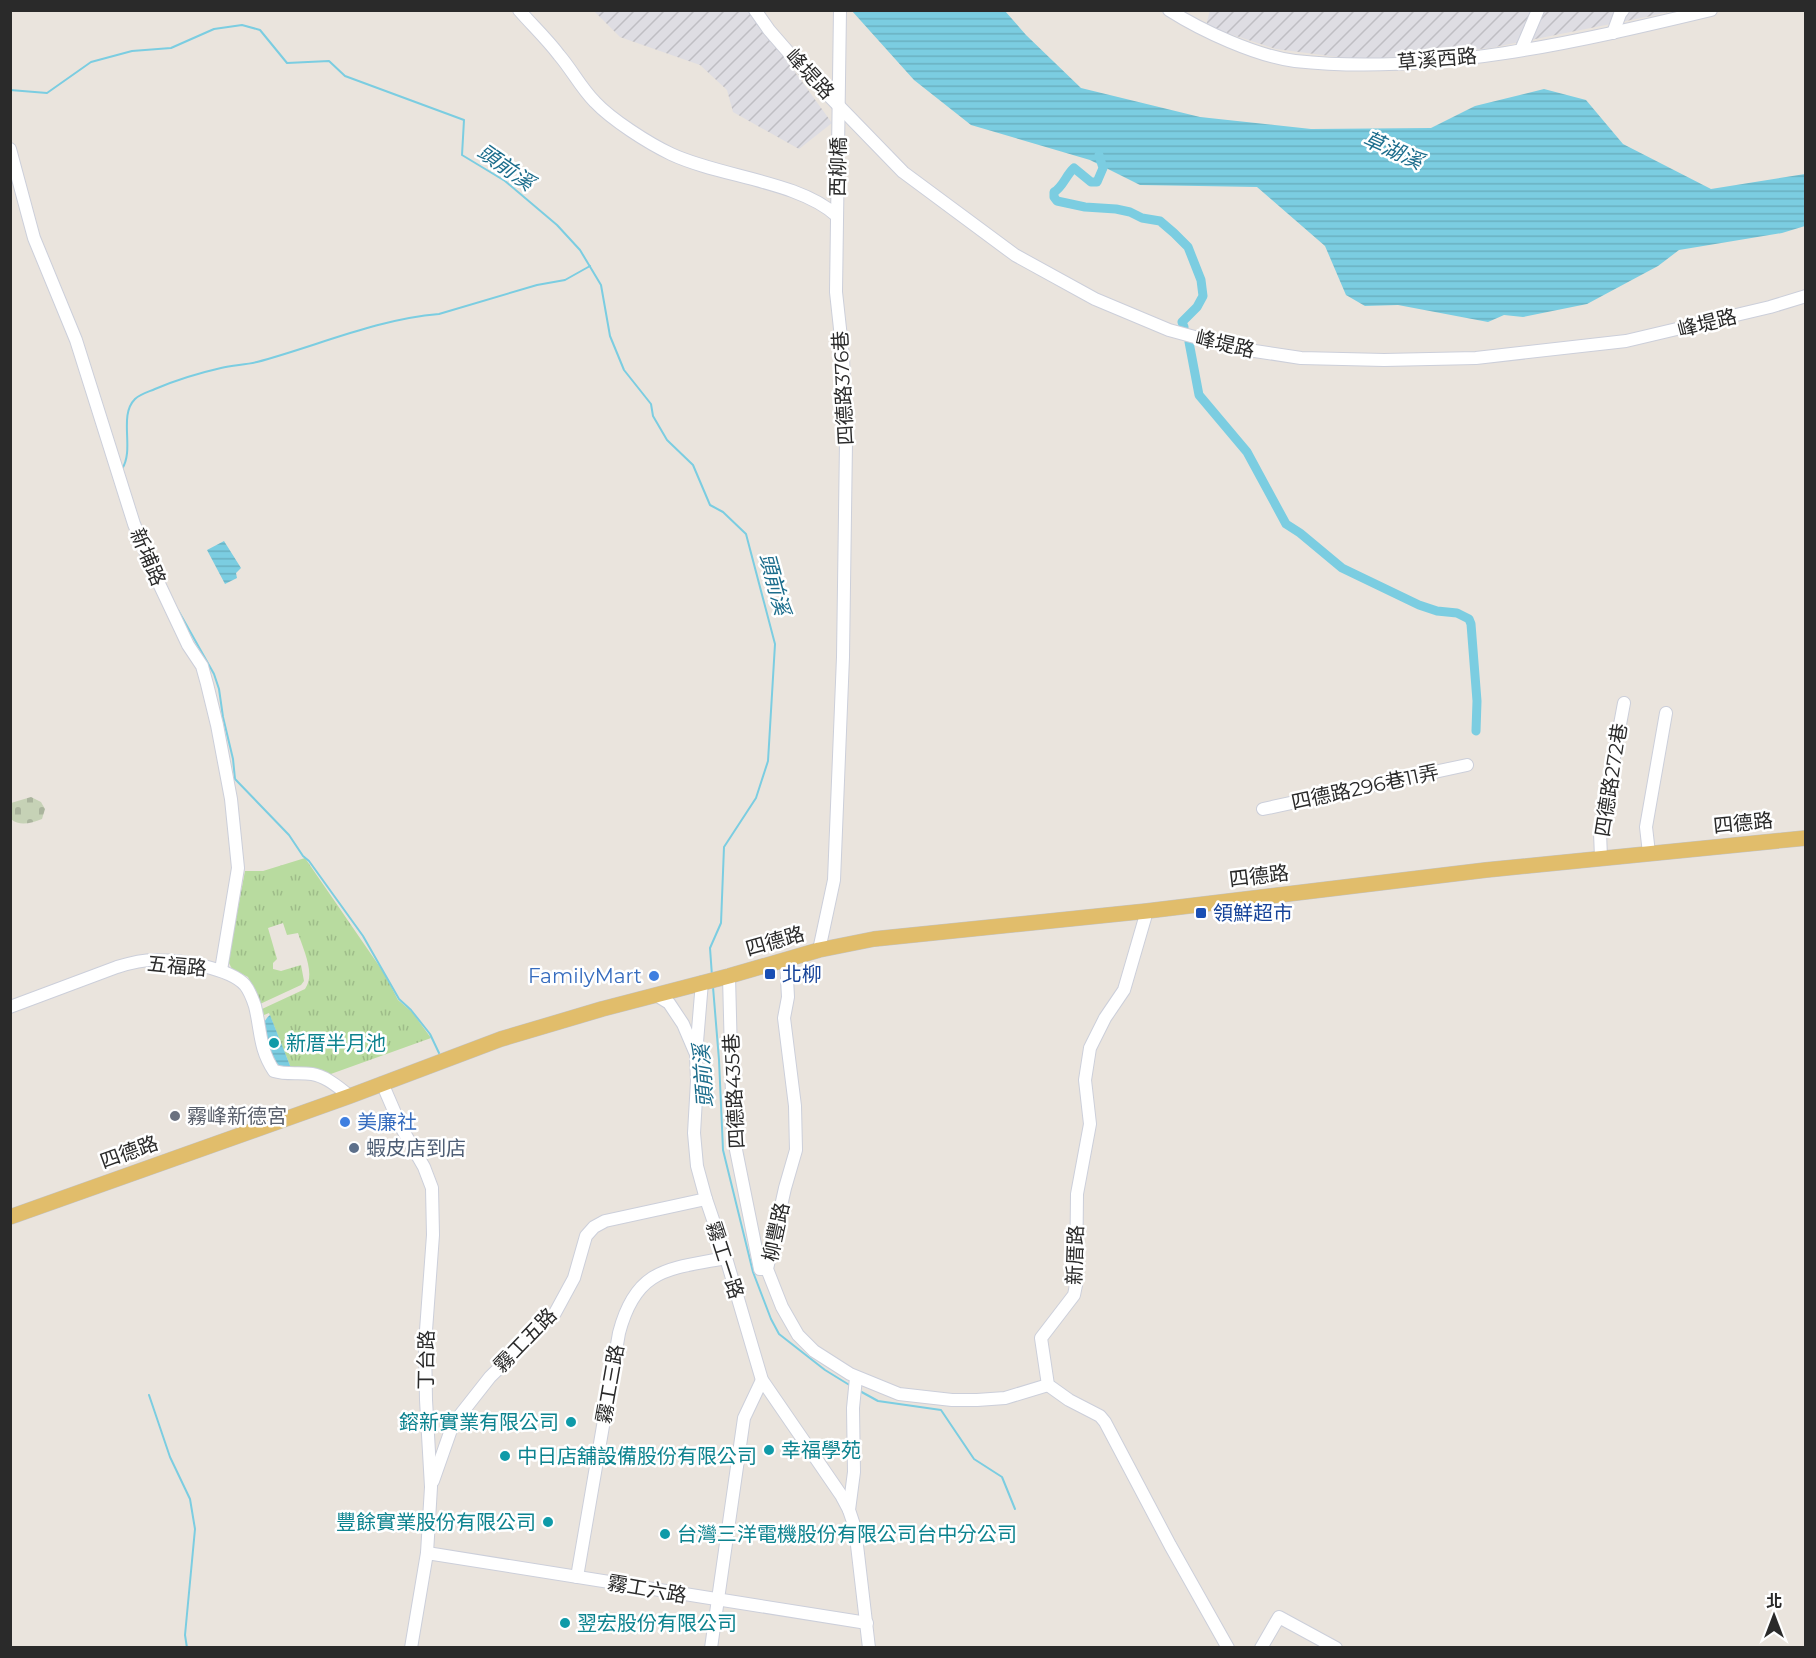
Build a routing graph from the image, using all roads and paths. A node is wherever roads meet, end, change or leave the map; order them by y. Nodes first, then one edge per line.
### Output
1 (519, 10) edge
2 (755, 10) edge
3 (840, 10) edge
4 (1169, 10) edge
5 (1538, 10) edge
6 (1623, 10) edge
7 (1710, 10) edge
8 (1614, 33) junction
9 (1521, 50) junction
10 (840, 106) junction
11 (10, 149) edge
12 (837, 216) junction
13 (1806, 296) edge
14 (1624, 703) dead end
15 (1666, 712) dead end
16 (1467, 765) dead end
17 (1263, 808) dead end
18 (1806, 838) edge
19 (1649, 853) junction
20 (1601, 858) junction
21 (1147, 911) junction
22 (819, 950) junction
23 (786, 960) junction
24 (221, 970) junction
25 (726, 977) junction
26 (704, 981) junction
27 (656, 995) junction
28 (10, 1008) edge
29 (696, 1054) junction
30 (382, 1083) junction
31 (350, 1096) junction
32 (706, 1199) junction
33 (10, 1217) edge
34 (726, 1258) junction
35 (767, 1269) junction
36 (856, 1378) junction
37 (762, 1380) junction
38 (1048, 1385) junction
39 (430, 1487) junction
40 (849, 1510) junction
41 (427, 1553) junction
42 (578, 1577) junction
43 (718, 1601) junction
44 (867, 1623) junction
45 (411, 1647) edge
46 (711, 1647) edge
47 (869, 1647) edge
48 (1228, 1647) edge
49 (1261, 1647) edge
50 (1336, 1647) edge

1 - 12 street
2 - 10 street, 峰堤路
3 - 10 street, 西柳橋
4 - 9 street, 草溪西路
5 - 9 street
6 - 8 street
7 - 8 street, 草溪西路
8 - 9 street, 草溪西路
10 - 12 street, 西柳橋
10 - 13 street, 峰堤路
11 - 24 street, 新埔路
12 - 22 street, 四德路376巷
14 - 20 street, 四德路272巷
15 - 19 street
16 - 17 street, 四德路296巷11弄
18 - 19 main road, 四德路
19 - 20 main road, 四德路
20 - 21 main road, 四德路
21 - 22 main road, 四德路
21 - 38 street, 新厝路
22 - 23 main road, 四德路
23 - 25 main road, 四德路
23 - 35 street, 柳豐路
24 - 28 street, 五福路
24 - 31 street, 五福路
25 - 26 main road, 四德路
25 - 35 street, 四德路435巷
26 - 27 main road, 四德路
26 - 29 street, 霧工一路
27 - 29 street
27 - 30 main road, 四德路
29 - 32 street, 霧工一路
30 - 31 main road, 四德路
30 - 39 street, 丁台路
31 - 33 main road, 四德路
32 - 34 street, 霧工一路
32 - 39 street, 霧工五路
34 - 37 street, 霧工一路
34 - 42 street, 霧工三路
35 - 36 street, 柳豐路
36 - 38 street, 柳豐路
36 - 40 street
37 - 40 street, 霧工一路
37 - 43 street
38 - 48 street
39 - 41 street, 丁台路
40 - 44 street
41 - 42 street, 霧工六路
41 - 45 street, 丁台路
42 - 43 street, 霧工六路
43 - 44 street, 霧工六路
43 - 46 street
44 - 47 street
49 - 50 street

